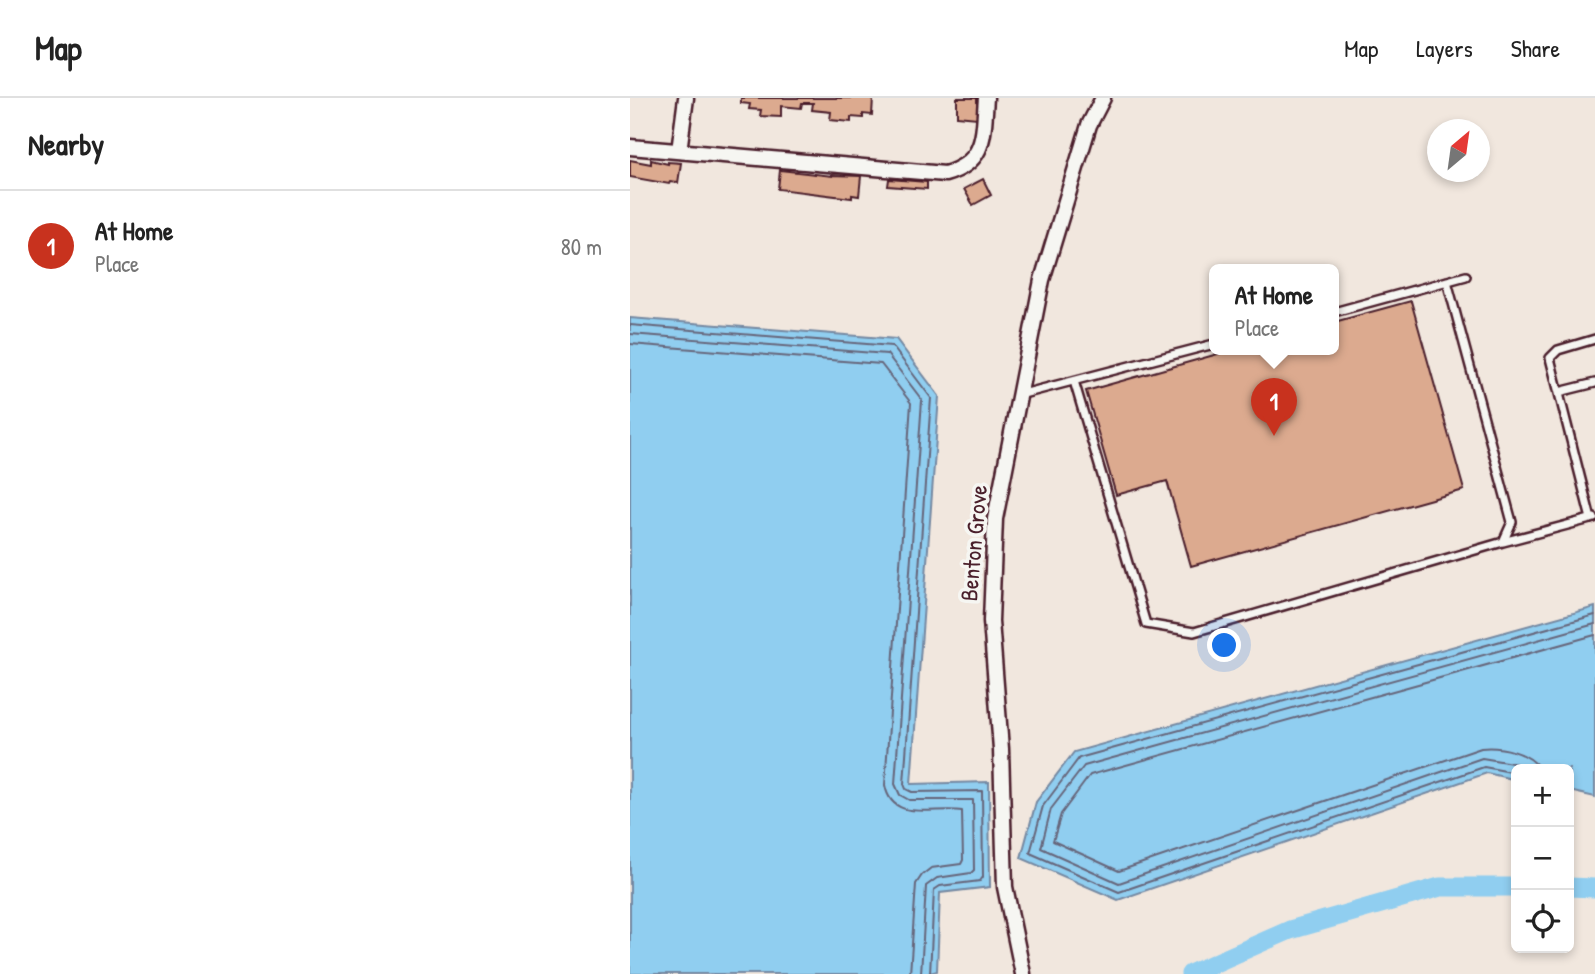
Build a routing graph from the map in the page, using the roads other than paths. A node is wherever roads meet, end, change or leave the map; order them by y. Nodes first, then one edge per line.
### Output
1 (686, 98) edge
2 (986, 98) edge
3 (1092, 98) edge
4 (1103, 98) edge
5 (1089, 125) junction
6 (630, 147) edge
7 (679, 151) junction
8 (1466, 276) dead end
9 (1447, 281) junction
10 (1339, 311) edge
11 (1595, 339) edge
12 (1209, 345) edge
13 (1074, 381) junction
14 (1595, 383) edge
15 (1559, 392) junction
16 (1018, 395) junction
17 (1593, 518) edge
18 (1503, 541) junction
19 (1023, 974) edge

1 - 7 street
2 - 7 street
3 - 5 street, Benton Grove
4 - 5 street, Benton Grove
5 - 16 street, Benton Grove
6 - 7 street
8 - 9 lane
9 - 10 lane
9 - 18 lane
11 - 15 lane
12 - 13 lane
13 - 16 lane
13 - 18 lane
14 - 15 lane
15 - 17 lane
16 - 19 street, Benton Grove
17 - 18 lane

